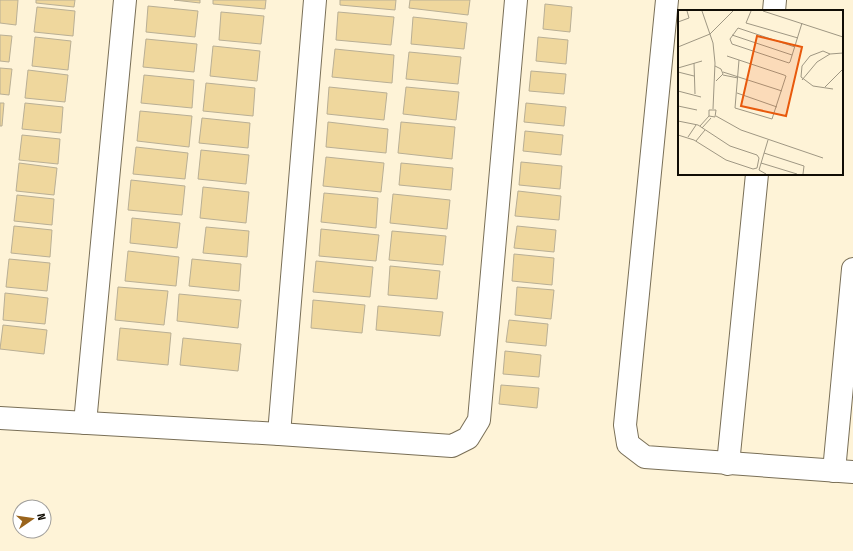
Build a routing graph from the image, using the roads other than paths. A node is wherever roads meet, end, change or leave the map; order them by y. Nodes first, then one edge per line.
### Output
1 (125, 0) edge
2 (315, 0) edge
3 (516, 0) edge
4 (667, 0) edge
5 (775, 0) edge
6 (774, 10) edge
7 (757, 175) edge
8 (853, 269) edge
9 (0, 418) edge
10 (85, 423) junction
11 (278, 434) junction
12 (728, 464) junction
13 (843, 472) edge

1 - 10 street
2 - 11 street
3 - 11 street
4 - 12 street
5 - 6 street
7 - 12 street
8 - 13 street
9 - 10 street
10 - 11 street
12 - 13 street

